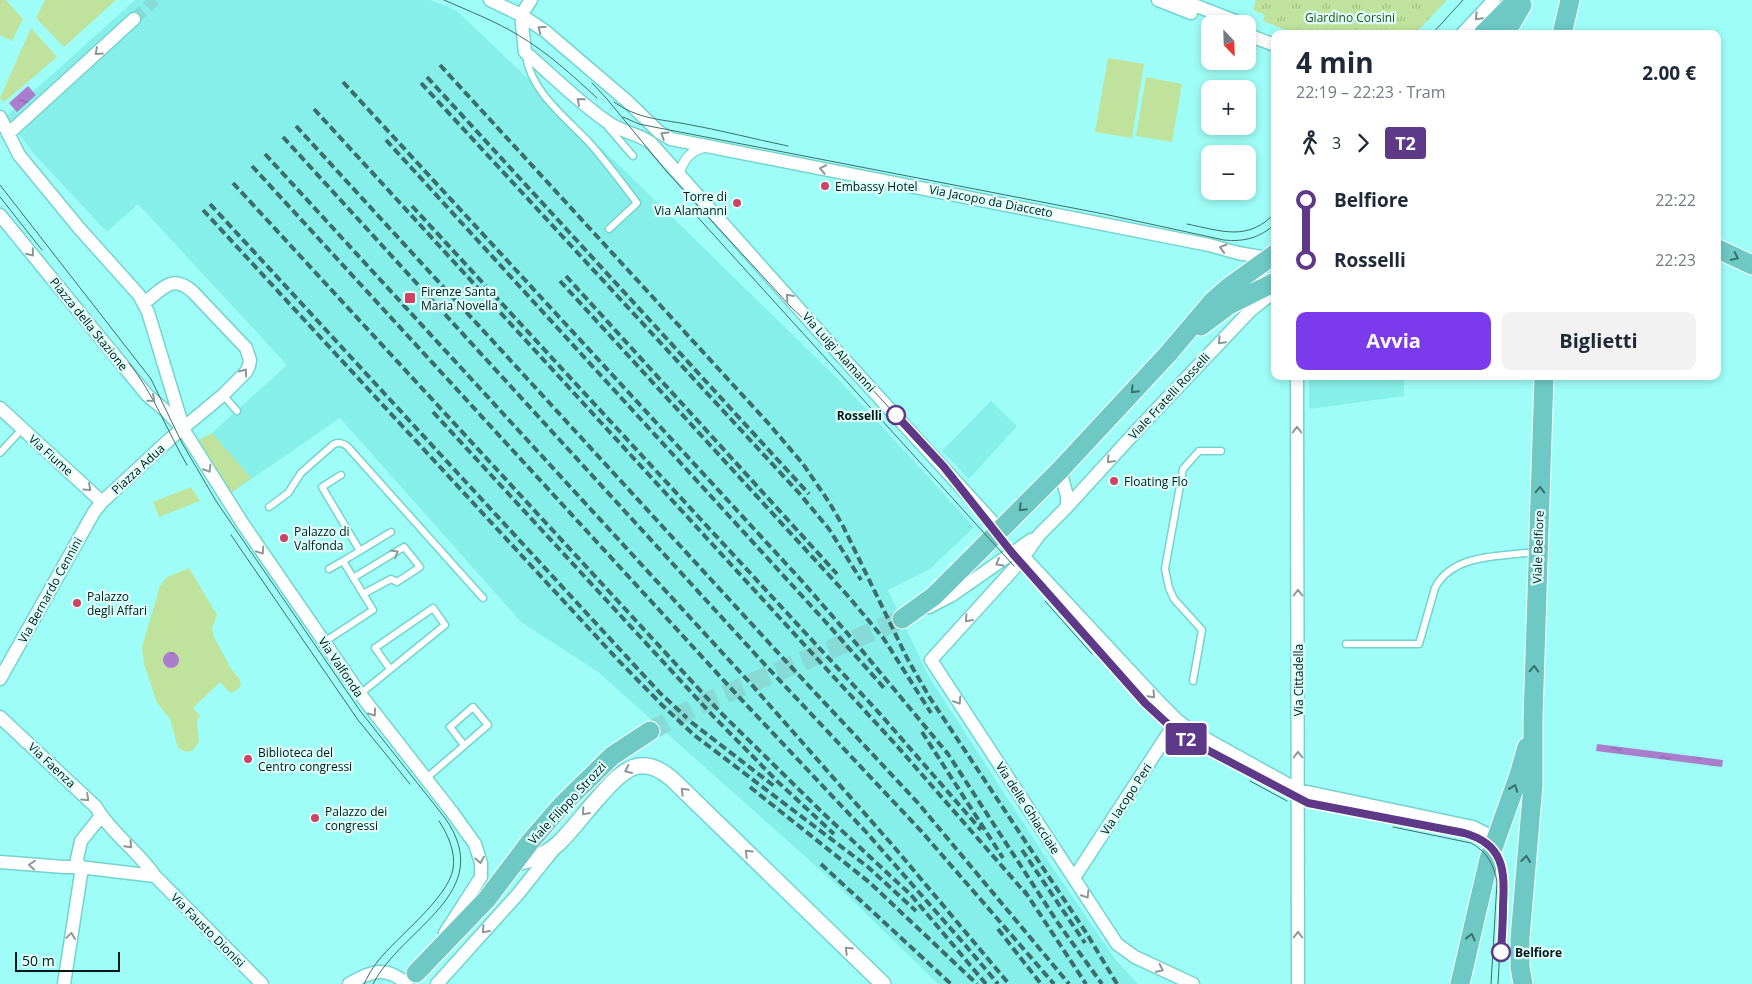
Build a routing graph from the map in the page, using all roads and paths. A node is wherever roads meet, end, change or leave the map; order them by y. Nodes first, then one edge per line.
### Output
1 (490, 0) edge
2 (531, 0) edge
3 (1158, 0) edge
4 (1181, 0) edge
5 (1494, 0) edge
6 (1517, 0) edge
7 (1525, 0) edge
8 (1570, 0) edge
9 (521, 15) junction
10 (1220, 15) edge
11 (1201, 17) edge
12 (134, 19) tunnel mouth
13 (1256, 29) edge
14 (1466, 30) edge
15 (1487, 30) edge
16 (1506, 30) edge
17 (1563, 30) edge
18 (1271, 35) edge
19 (1256, 37) edge
20 (1271, 43) edge
21 (526, 52) junction
22 (596, 114) junction
23 (0, 117) edge
24 (4, 133) edge
25 (711, 147) junction
26 (633, 156) dead end
27 (679, 174) junction
28 (0, 215) edge
29 (609, 229) dead end
30 (1721, 250) edge
31 (1271, 257) edge
32 (1271, 259) edge
33 (1752, 265) edge
34 (1271, 284) edge
35 (1271, 294) edge
36 (144, 303) junction
37 (1271, 303) edge
38 (1255, 306) junction
39 (1167, 355) junction
40 (1297, 380) edge
41 (1544, 380) edge
42 (223, 395) junction
43 (0, 408) edge
44 (237, 411) dead end
45 (22, 429) junction
46 (178, 432) junction
47 (1221, 451) dead end
48 (0, 453) edge
49 (1060, 470) junction
50 (341, 475) dead end
51 (224, 496) joint
52 (102, 502) junction
53 (269, 507) dead end
54 (1067, 507) junction
55 (1000, 530) junction
56 (391, 532) dead end
57 (1039, 535) junction
58 (360, 551) junction
59 (1538, 552) junction
60 (1024, 556) junction
61 (343, 561) junction
62 (329, 569) dead end
63 (353, 578) junction
64 (364, 594) junction
65 (483, 598) dead end
66 (904, 618) joint
67 (324, 642) junction
68 (1346, 644) dead end
69 (931, 660) joint
70 (390, 669) junction
71 (0, 679) edge
72 (1193, 681) dead end
73 (360, 694) junction
74 (0, 717) edge
75 (1179, 717) junction
76 (1533, 718) junction
77 (650, 731) tunnel mouth
78 (464, 745) junction
79 (425, 779) junction
80 (1298, 790) junction
81 (101, 816) junction
82 (558, 843) junction
83 (1493, 846) junction
84 (0, 862) edge
85 (514, 864) junction
86 (78, 867) junction
87 (155, 876) junction
88 (1074, 878) junction
89 (518, 894) junction
90 (416, 974) edge
91 (1523, 980) edge
92 (64, 984) edge
93 (262, 984) edge
94 (349, 984) edge
95 (437, 984) edge
96 (883, 984) edge
97 (1193, 984) edge
98 (1298, 984) edge
99 (1460, 984) edge

1 - 9 street
2 - 9 street
3 - 11 street
4 - 10 street
5 -> 14 street
6 - 15 main road
7 - 16 main road
8 - 17 main road
9 - 21 street
25 -> 9 street
12 -> 24 street
13 - 18 street
19 - 20 street
22 -> 21 street, Via Luigi Alamanni
21 - 29 lane
22 - 26 lane
22 - 27 street, Via Luigi Alamanni
23 - 24 street, Piazza della Stazione
24 - 36 street, Piazza della Stazione
25 - 27 street
31 -> 25 street, Via Jacopo da Diacceto
55 -> 27 street, Via Luigi Alamanni
28 -> 46 street, Piazza della Stazione
30 -> 33 main road
32 - 39 main road
34 - 39 main road, Viale Fratelli Rosselli
35 - 38 street, Viale Fratelli Rosselli
42 -> 36 street
36 - 46 street, Piazza della Stazione
37 - 38 street
38 -> 54 street, Viale Fratelli Rosselli
39 -> 49 main road
80 -> 40 street, Via Cittadella
59 -> 41 main road, Viale Belfiore
42 - 44 lane
42 - 46 street
43 - 45 street, Via Fiume
45 - 48 lane
45 -> 52 street, Via Fiume
46 -> 51 street, Piazza della Stazione
46 - 52 street, Piazza Adua
47 - 72 lane
49 - 54 street
49 -> 55 main road
50 - 58 lane
51 -> 67 street, Via Valfonda
52 - 71 street, Via Bernardo Cennini
53 - 65 lane
54 - 57 street, Viale Fratelli Rosselli
55 - 66 main road
56 - 58 lane
57 - 60 street, Viale Fratelli Rosselli
57 -> 66 street, Viale Fratelli Rosselli
58 - 61 lane
59 - 68 lane
76 -> 59 main road, Viale Belfiore
60 -> 69 street, Viale Fratelli Rosselli
60 -> 75 street
61 - 62 lane
61 - 63 lane
63 - 64 lane
63 -> 64 lane
64 - 67 lane
67 - 73 street, Via Valfonda
69 -> 88 street, Via delle Ghiacciaie
70 - 70 lane
70 - 73 lane
73 -> 79 street, Via Valfonda
74 -> 81 street, Via Faenza
75 - 80 street
75 - 88 street, Via Iacopo Peri
83 -> 76 main road, Viale Belfiore
91 -> 76 main road, Viale Belfiore
77 - 85 main road, Viale Filippo Strozzi
78 - 78 lane
78 - 79 lane
79 -> 90 street, Via Valfonda
80 - 83 street
98 -> 80 street, Via Cittadella
81 - 86 street
81 -> 87 street, Via Faenza
82 - 85 street
82 - 89 street, Viale Filippo Strozzi
96 -> 82 street
99 -> 83 main road, Viale Belfiore
86 -> 84 street
85 - 89 street
85 - 90 main road, Viale Filippo Strozzi
86 - 87 street
92 -> 86 street
87 - 93 street, Via Fausto Dionisi
88 -> 97 street, Via delle Ghiacciaie
89 -> 95 street, Viale Filippo Strozzi
90 - 94 street

